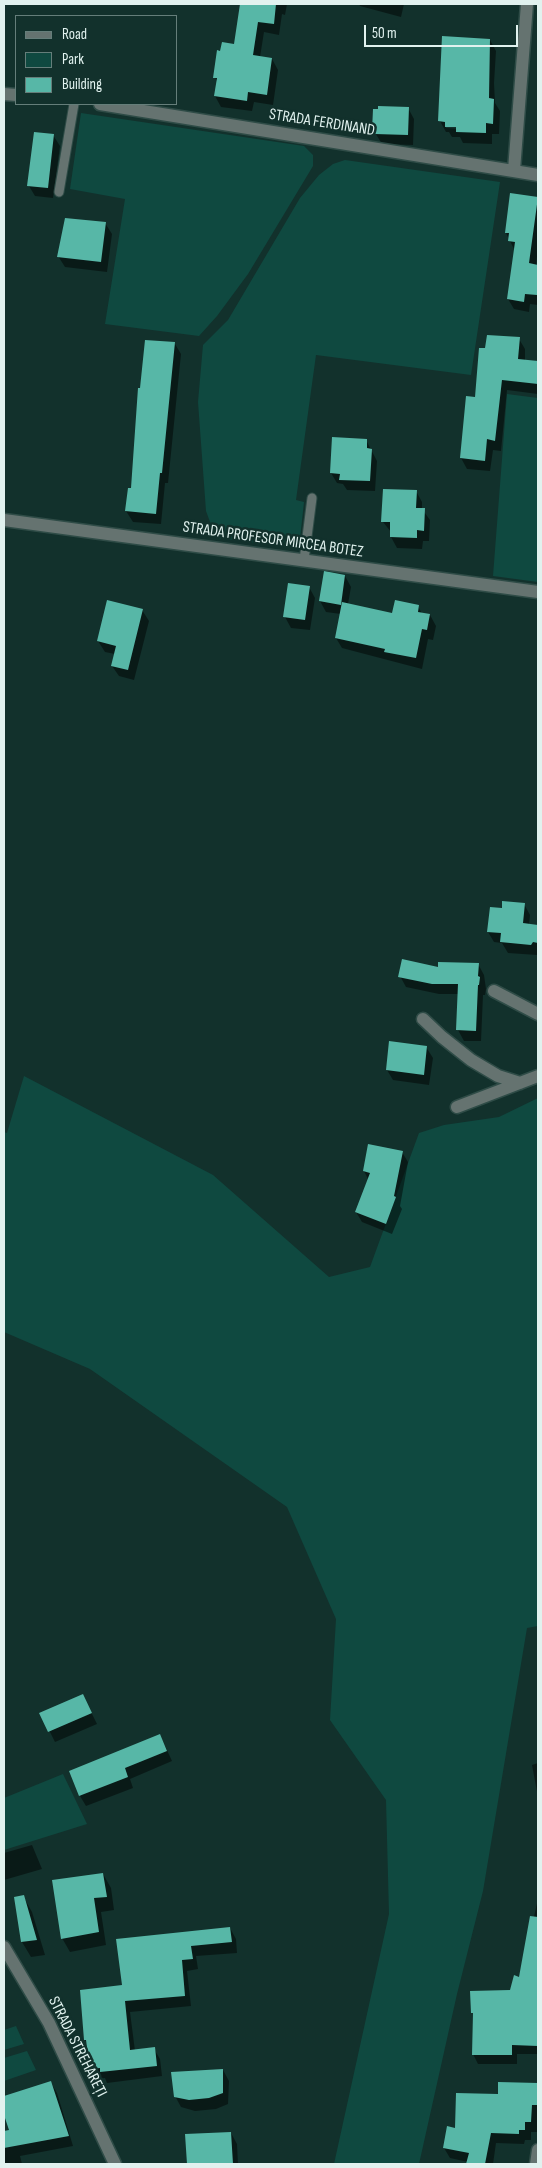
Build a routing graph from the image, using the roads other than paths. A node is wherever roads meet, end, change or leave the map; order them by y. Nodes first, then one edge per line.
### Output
1 (527, 4) edge
2 (74, 105) edge
3 (106, 105) edge
4 (514, 170) junction
5 (538, 176) edge
6 (59, 192) dead end
7 (312, 498) dead end
8 (4, 520) edge
9 (304, 560) junction
10 (538, 592) edge
11 (494, 992) dead end
12 (538, 1014) edge
13 (423, 1019) dead end
14 (538, 1076) edge
15 (520, 1083) junction
16 (457, 1107) dead end
17 (4, 1947) edge
18 (538, 2150) edge
19 (115, 2164) edge
20 (536, 2164) edge

1 - 4 street
2 - 6 lane
3 - 4 street, STRADA FERDINAND
4 - 5 street, STRADA FERDINAND
7 - 9 lane
8 - 9 street, STRADA PROFESOR MIRCEA BOTEZ
9 - 10 street, STRADA PROFESOR MIRCEA BOTEZ
11 - 12 street
13 - 15 street
14 - 15 street
15 - 16 street
17 - 19 street, STRADA STREHAREȚI
18 - 20 street

